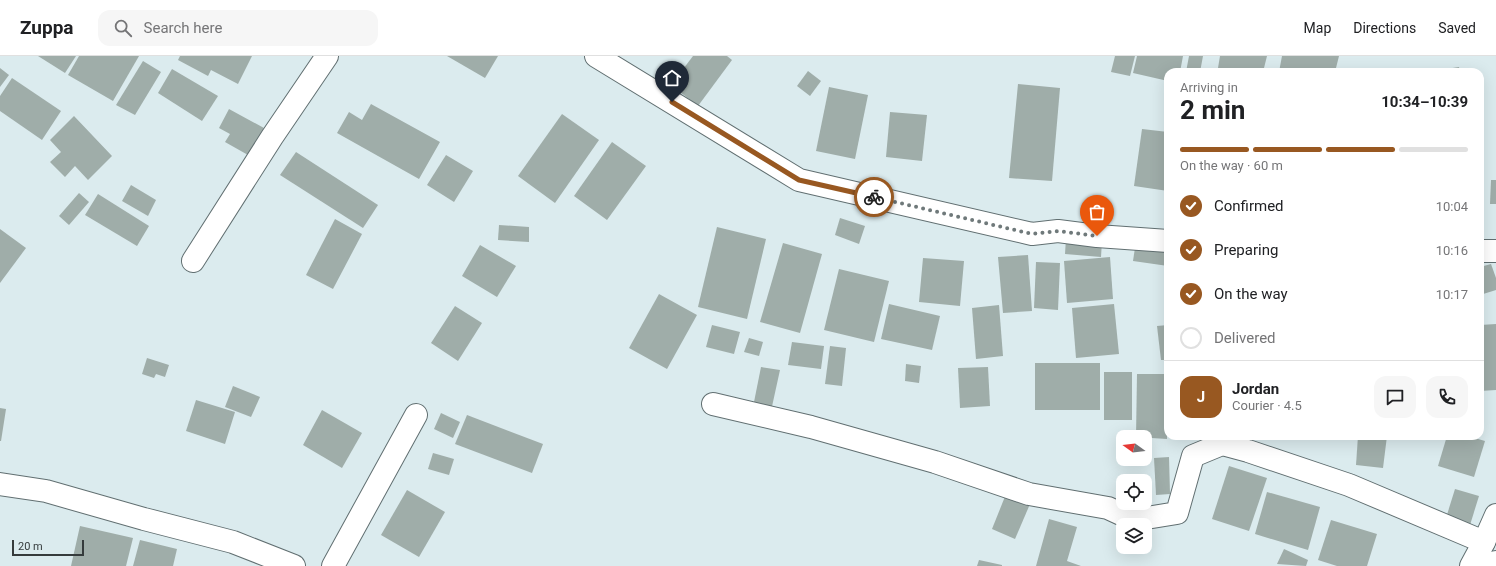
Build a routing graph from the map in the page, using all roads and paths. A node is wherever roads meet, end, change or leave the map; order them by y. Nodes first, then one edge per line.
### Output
1 (327, 56) edge
2 (596, 56) edge
3 (1164, 241) edge
4 (1484, 251) edge
5 (1496, 251) edge
6 (193, 261) dead end
7 (713, 404) dead end
8 (416, 415) dead end
9 (0, 484) edge
10 (1496, 515) edge
11 (1484, 542) junction
12 (1496, 562) edge
13 (294, 566) edge
14 (332, 566) edge
15 (1471, 566) edge

1 - 6 street
2 - 3 street
4 - 5 street
7 - 11 street
8 - 14 street
9 - 13 street
10 - 11 street
11 - 15 street
12 - 15 street

